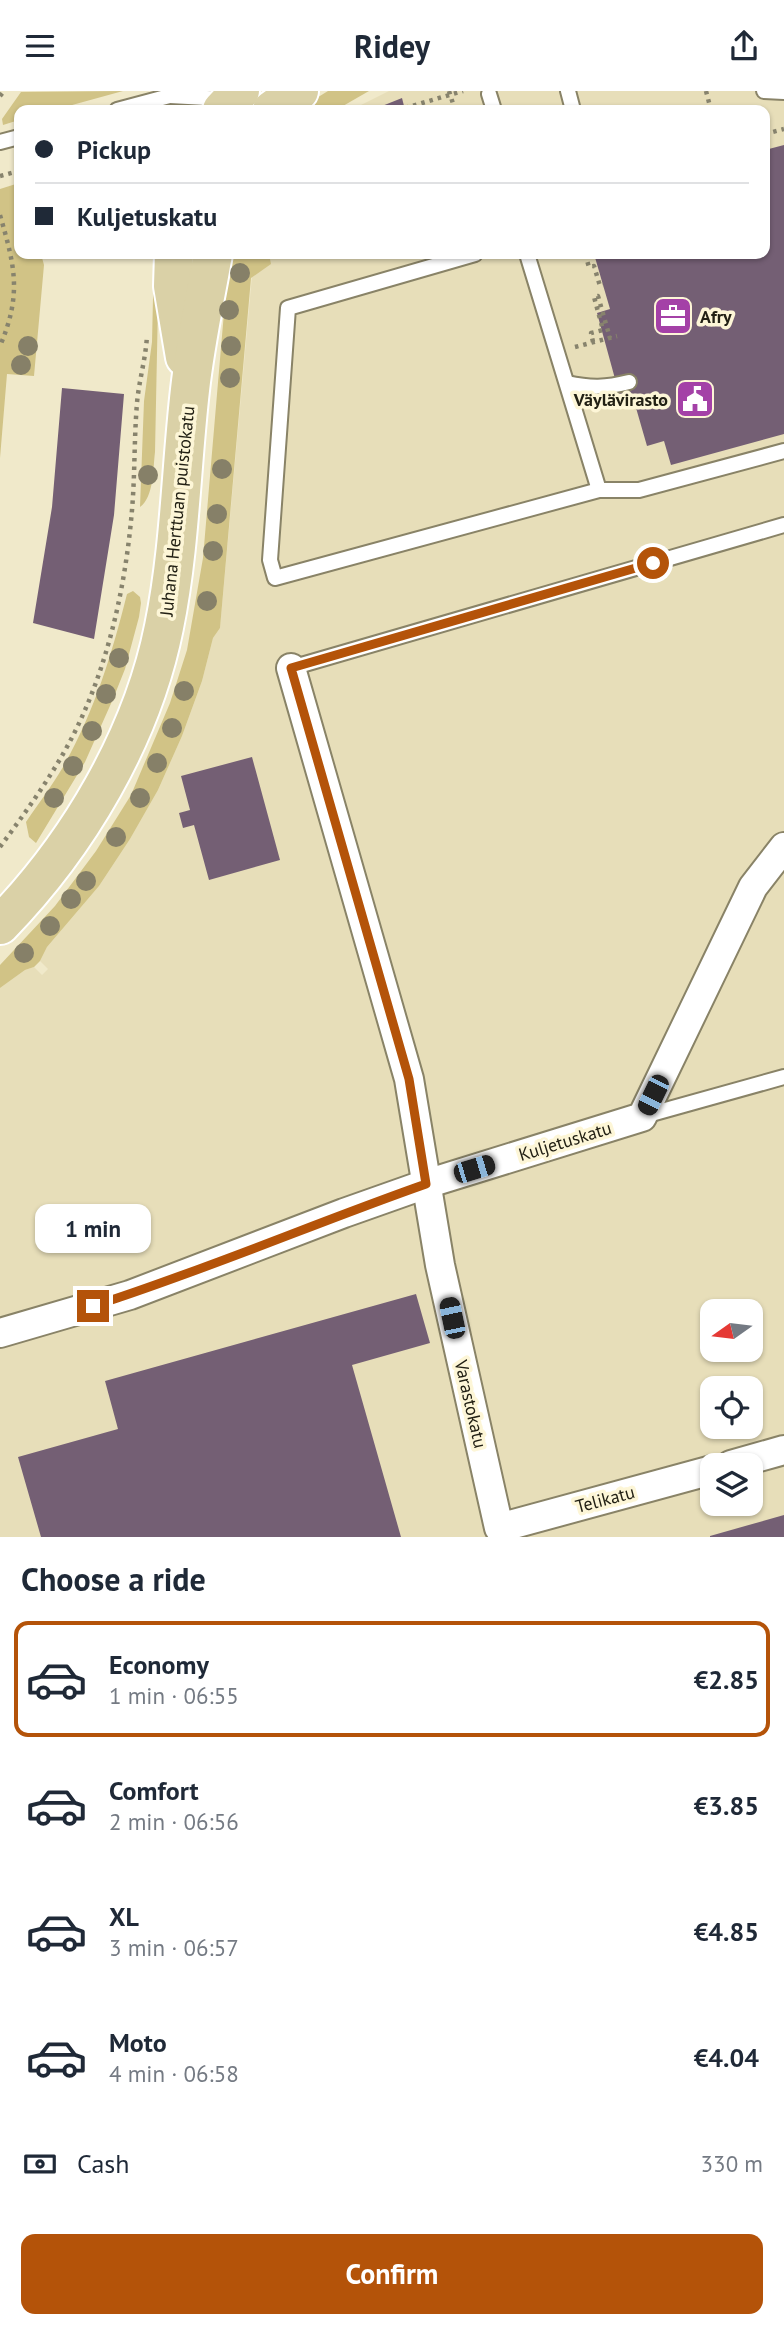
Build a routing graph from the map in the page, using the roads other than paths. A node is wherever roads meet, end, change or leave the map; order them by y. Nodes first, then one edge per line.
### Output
1 (185, 91) edge
2 (764, 91) edge
3 (784, 92) edge
4 (489, 94) dead end
5 (170, 96) junction
6 (230, 100) edge
7 (284, 102) edge
8 (136, 105) edge
9 (492, 105) edge
10 (174, 259) edge
11 (212, 259) edge
12 (458, 259) edge
13 (529, 259) edge
14 (629, 382) dead end
15 (566, 383) junction
16 (190, 387) junction
17 (784, 451) edge
18 (599, 490) junction
19 (784, 526) edge
20 (291, 668) joint
21 (784, 847) edge
22 (3, 917) edge
23 (784, 1077) edge
24 (642, 1117) junction
25 (426, 1184) junction
26 (0, 1333) edge
27 (784, 1450) edge
28 (763, 1456) edge
29 (700, 1474) edge
30 (496, 1533) edge

1 - 5 lane
2 - 3 lane
4 - 9 lane
5 - 6 lane
5 - 8 lane
6 - 7 lane
10 - 16 main road, Juhana Herttuan puistokatu
11 - 16 main road, Juhana Herttuan puistokatu
12 - 18 lane
13 - 15 lane
14 - 15 lane
15 - 18 lane
16 - 22 main road, Juhana Herttuan puistokatu
17 - 18 lane
19 - 20 lane
20 - 25 street, Varastokatu
21 - 24 street
23 - 24 lane
24 - 25 street, Kuljetuskatu
25 - 26 street, Kuljetuskatu
25 - 30 street, Varastokatu
27 - 28 street
29 - 30 street, Telikatu

